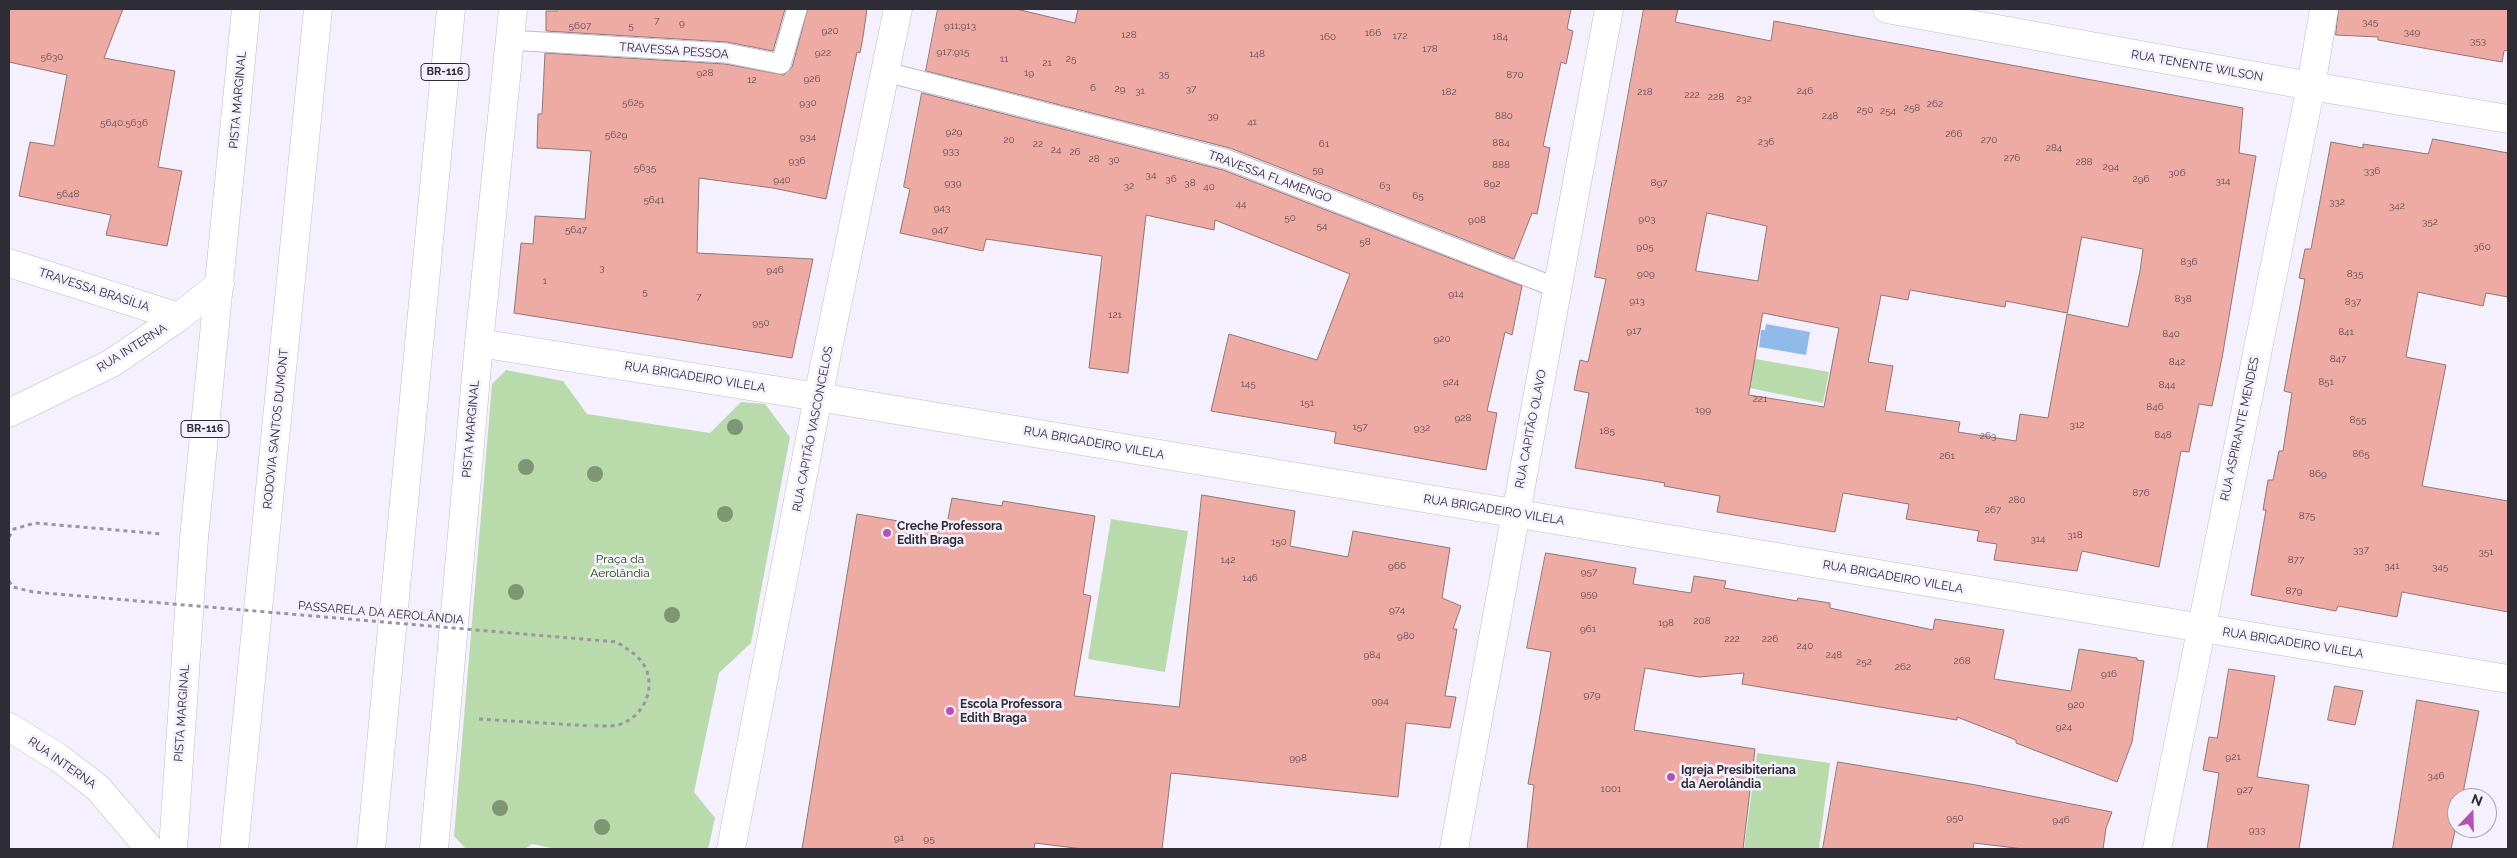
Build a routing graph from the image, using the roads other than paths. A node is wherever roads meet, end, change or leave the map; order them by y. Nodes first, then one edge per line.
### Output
1 (246, 9) edge
2 (318, 9) edge
3 (451, 9) edge
4 (512, 9) edge
5 (797, 9) edge
6 (898, 9) edge
7 (1609, 9) edge
8 (1887, 9) edge
9 (2324, 9) edge
10 (509, 40) junction
11 (886, 72) junction
12 (2311, 86) junction
13 (2508, 119) edge
14 (9, 263) edge
15 (220, 284) junction
16 (1557, 288) junction
17 (179, 317) junction
18 (479, 343) junction
19 (818, 397) junction
20 (9, 413) edge
21 (1515, 513) junction
22 (2200, 628) junction
23 (2508, 679) edge
24 (9, 727) edge
25 (150, 849) edge
26 (173, 849) edge
27 (234, 849) edge
28 (372, 849) edge
29 (434, 849) edge
30 (731, 849) edge
31 (1454, 849) edge
32 (2157, 849) edge

1 - 15 main road, PISTA MARGINAL / BR-116
2 - 27 main road, RODOVIA SANTOS DUMONT
3 - 28 main road, BR-116
4 - 10 main road, PISTA MARGINAL
5 - 10 lane, TRAVESSA PESSOA
6 - 11 main road, RUA CAPITÃO VASCONCELOS
7 - 16 main road, RUA CAPITÃO OLAVO
8 - 12 main road, RUA TENENTE WILSON
9 - 12 main road, RUA ASPIRANTE MENDES
10 - 18 main road, PISTA MARGINAL
11 - 16 lane, TRAVESSA FLAMENGO
11 - 19 main road, RUA CAPITÃO VASCONCELOS
12 - 13 main road, RUA TENENTE WILSON
12 - 22 main road, RUA ASPIRANTE MENDES
14 - 17 main road, TRAVESSA BRASÍLIA
15 - 17 main road, RUA INTERNA
15 - 26 main road, PISTA MARGINAL / BR-116
16 - 21 main road, RUA CAPITÃO OLAVO
17 - 20 main road, RUA INTERNA
18 - 19 main road, RUA BRIGADEIRO VILELA
18 - 29 main road, PISTA MARGINAL
19 - 21 main road, RUA BRIGADEIRO VILELA
19 - 30 main road, RUA CAPITÃO VASCONCELOS
21 - 22 main road, RUA BRIGADEIRO VILELA
21 - 31 main road, RUA CAPITÃO OLAVO
22 - 23 main road, RUA BRIGADEIRO VILELA
22 - 32 main road, RUA ASPIRANTE MENDES
24 - 25 main road, RUA INTERNA

